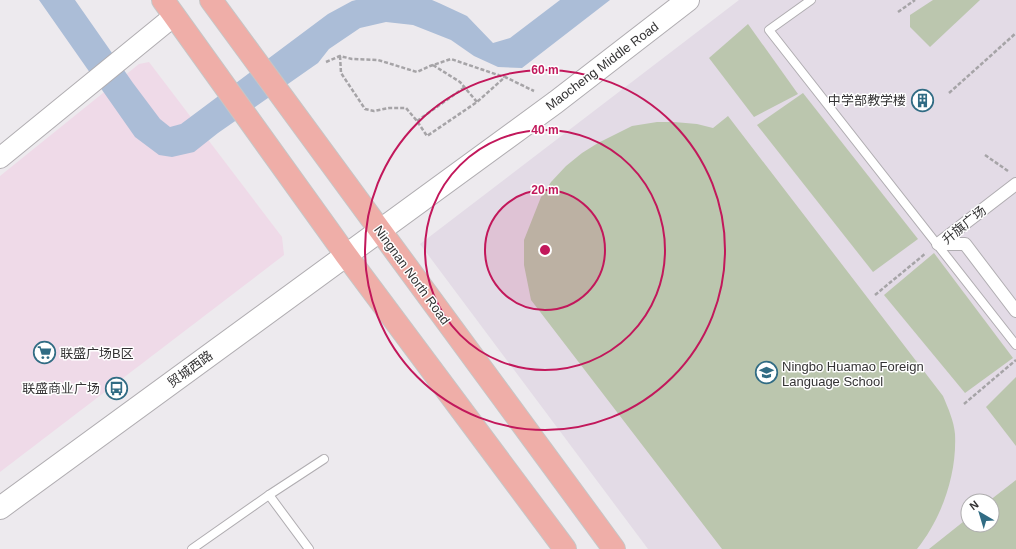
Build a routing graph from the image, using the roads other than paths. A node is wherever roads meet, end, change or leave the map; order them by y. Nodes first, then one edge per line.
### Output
1 (211, 0) edge
2 (688, 0) edge
3 (811, 0) edge
4 (168, 8) edge
5 (0, 158) edge
6 (1016, 184) edge
7 (380, 231) junction
8 (938, 244) junction
9 (346, 255) junction
10 (1016, 311) edge
11 (1016, 345) edge
12 (324, 459) dead end
13 (268, 495) junction
14 (0, 508) edge
15 (192, 549) edge
16 (309, 549) edge
17 (565, 549) edge
18 (614, 549) edge

1 - 7 main road, Ningnan North Road
2 - 7 main road, Maocheng Middle Road
3 - 8 lane
4 - 5 street
4 - 9 main road
6 - 8 street, 升旗广场
7 - 9 main road, 贸城西路
7 - 18 main road, Ningnan North Road
8 - 10 street, 升旗广场
8 - 11 lane
9 - 14 main road, 贸城西路
9 - 17 main road
12 - 13 lane
13 - 15 lane
13 - 16 lane

